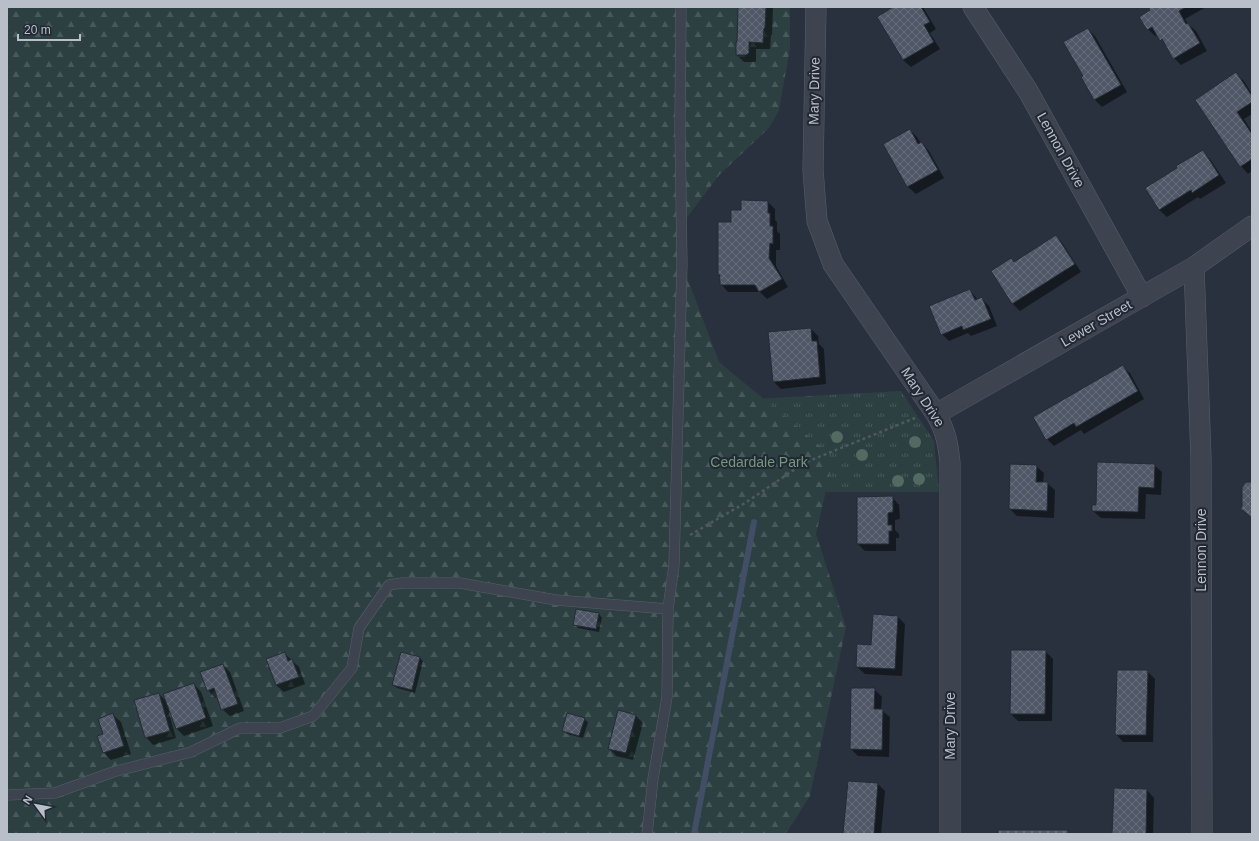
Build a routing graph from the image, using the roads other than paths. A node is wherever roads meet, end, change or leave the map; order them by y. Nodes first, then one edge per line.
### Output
1 (680, 7) edge
2 (816, 7) edge
3 (973, 7) edge
4 (1252, 226) edge
5 (1194, 267) junction
6 (1142, 296) junction
7 (935, 412) junction
8 (668, 609) junction
9 (7, 795) edge
10 (647, 834) edge
11 (950, 834) edge
12 (1202, 834) edge

1 - 8 lane
2 - 7 street, Mary Drive
3 - 6 street, Lennon Drive
4 - 5 street, Lewer Street
5 - 6 street, Lewer Street
5 - 12 street, Lennon Drive
6 - 7 street, Lewer Street
7 - 11 street, Mary Drive
8 - 9 lane
8 - 10 lane

